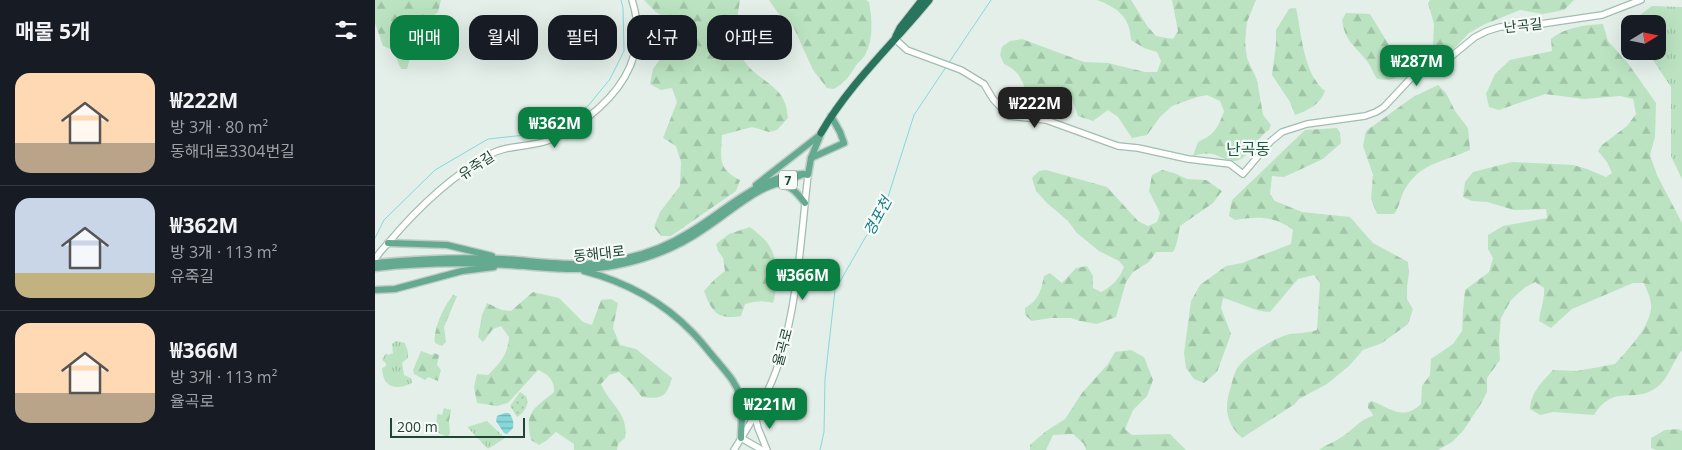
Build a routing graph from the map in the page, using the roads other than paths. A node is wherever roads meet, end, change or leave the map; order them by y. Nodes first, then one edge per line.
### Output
1 (632, 0) edge
2 (922, 0) edge
3 (929, 0) edge
4 (1641, 0) edge
5 (895, 39) junction
6 (831, 116) junction
7 (821, 134) junction
8 (811, 158) junction
9 (805, 174) junction
10 (776, 184) junction
11 (742, 197) junction
12 (805, 203) junction
13 (388, 243) junction
14 (505, 259) junction
15 (375, 263) edge
16 (514, 265) junction
17 (578, 269) junction
18 (375, 290) edge
19 (755, 416) junction
20 (741, 438) junction
21 (734, 450) edge
22 (762, 450) edge
23 (767, 450) edge

1 - 13 street, 유죽길
2 - 5 highway, 7
3 - 5 highway, 7
4 - 5 street, 난곡길
5 - 6 highway, 7
6 - 7 highway, 7
6 - 8 main road
7 - 8 main road, 7
7 - 11 main road, 7
8 - 9 main road, 7
9 - 10 main road, 동해대로 / 7
9 - 11 main road, 동해대로 / 7
9 - 12 street, 율곡로
10 - 12 main road
10 - 17 main road, 동해대로 / 7
11 - 14 main road, 동해대로 / 7
12 - 19 street, 율곡로
13 - 14 main road
13 - 15 street, 유죽길
14 - 15 main road, 동해대로 / 7
15 - 16 main road, 동해대로 / 7
16 - 17 main road, 동해대로 / 7
16 - 18 main road
17 - 20 main road
19 - 20 street, 율곡로
19 - 23 street
20 - 21 street, 율곡로
20 - 22 street

